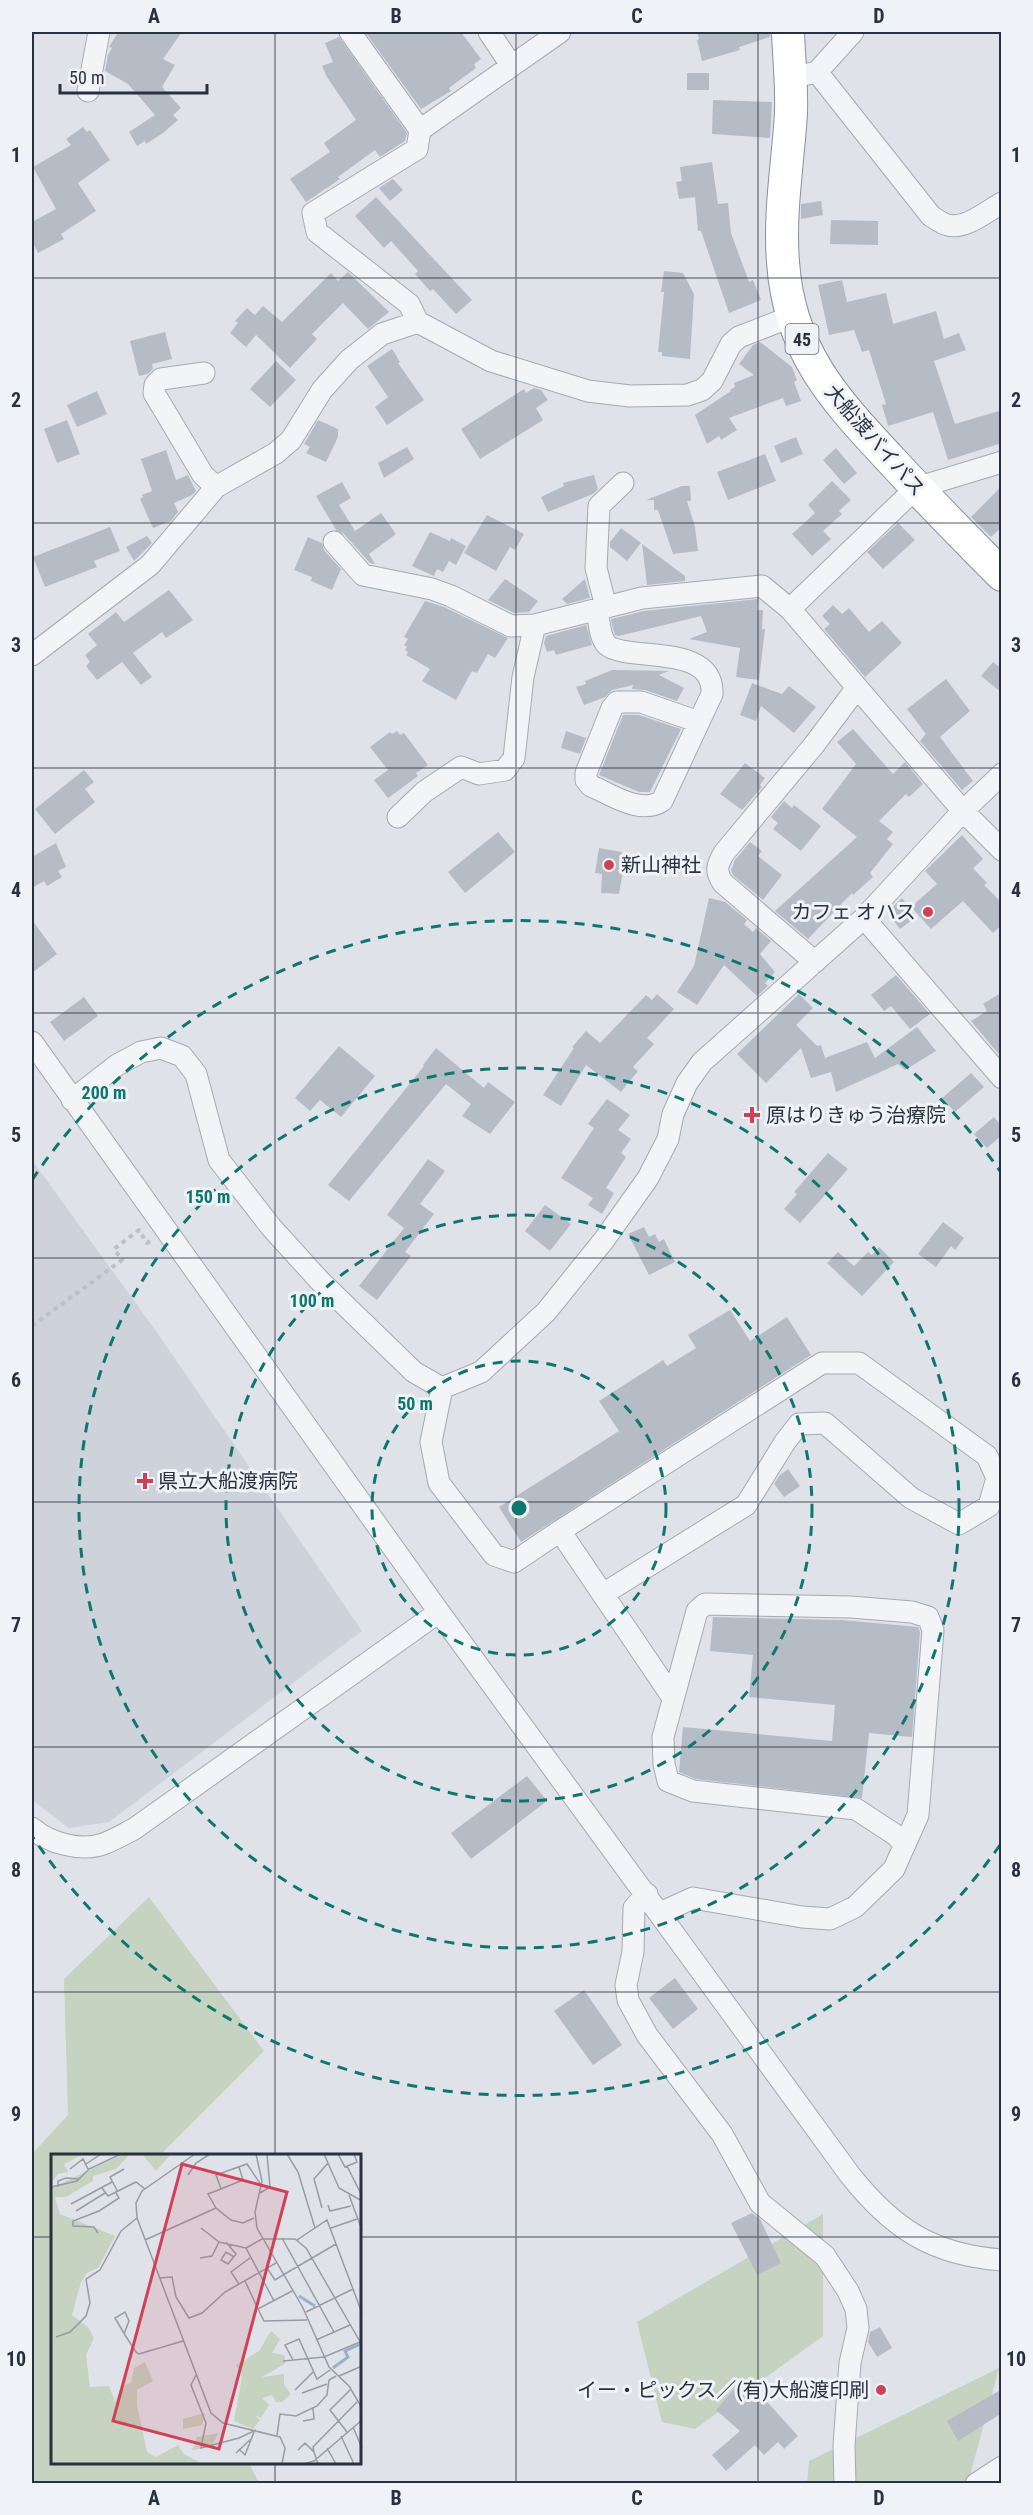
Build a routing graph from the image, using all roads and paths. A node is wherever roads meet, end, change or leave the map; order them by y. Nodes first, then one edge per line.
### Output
1 (99, 32) edge
2 (350, 32) edge
3 (489, 32) edge
4 (560, 32) edge
5 (788, 32) edge
6 (853, 32) edge
7 (511, 65) junction
8 (804, 74) junction
9 (88, 91) dead end
10 (420, 130) junction
11 (1002, 203) edge
12 (793, 316) junction
13 (418, 322) junction
14 (204, 373) dead end
15 (1002, 462) edge
16 (623, 483) dead end
17 (216, 487) junction
18 (916, 488) junction
19 (334, 542) dead end
20 (1002, 574) edge
21 (602, 608) junction
22 (790, 609) junction
23 (535, 625) junction
24 (32, 655) edge
25 (856, 689) junction
26 (699, 722) junction
27 (1002, 774) edge
28 (963, 812) junction
29 (398, 817) dead end
30 (1002, 850) edge
31 (864, 918) junction
32 (815, 962) junction
33 (32, 1042) edge
34 (1002, 1078) edge
35 (72, 1100) junction
36 (166, 1231) junction
37 (32, 1326) edge
38 (441, 1388) junction
39 (560, 1531) junction
40 (603, 1593) junction
41 (439, 1612) junction
42 (673, 1698) junction
43 (32, 1828) edge
44 (904, 1845) junction
45 (646, 1894) junction
46 (660, 1913) junction
47 (1002, 2260) edge
48 (1002, 2467) edge
49 (845, 2484) edge
50 (976, 2484) edge

1 - 9 street
2 - 10 street
3 - 7 street
4 - 7 street
5 - 8 highway, 大船渡バイパス / 45
6 - 8 street
7 - 10 street
8 - 11 street
8 - 12 highway, 大船渡バイパス / 45
10 - 13 street
12 - 13 street
12 - 18 highway, 大船渡バイパス / 45
13 - 17 street
14 - 17 street
15 - 18 street
16 - 21 street
17 - 24 street
18 - 20 highway, 大船渡バイパス / 45
18 - 22 street
19 - 23 street
21 - 22 street
21 - 23 street
21 - 26 street
22 - 25 street
23 - 29 street
25 - 28 street
25 - 32 street
26 - 26 street
27 - 28 street
28 - 30 street
28 - 31 street
31 - 32 street
31 - 34 street
32 - 38 street
33 - 35 street
35 - 36 street
35 - 38 street
36 - 37 path
36 - 41 street
38 - 39 street
39 - 40 street
39 - 40 street
40 - 42 street
41 - 43 street
41 - 45 street
42 - 44 street
42 - 44 street
44 - 46 street
45 - 46 street
45 - 49 street
46 - 47 street
48 - 50 street

